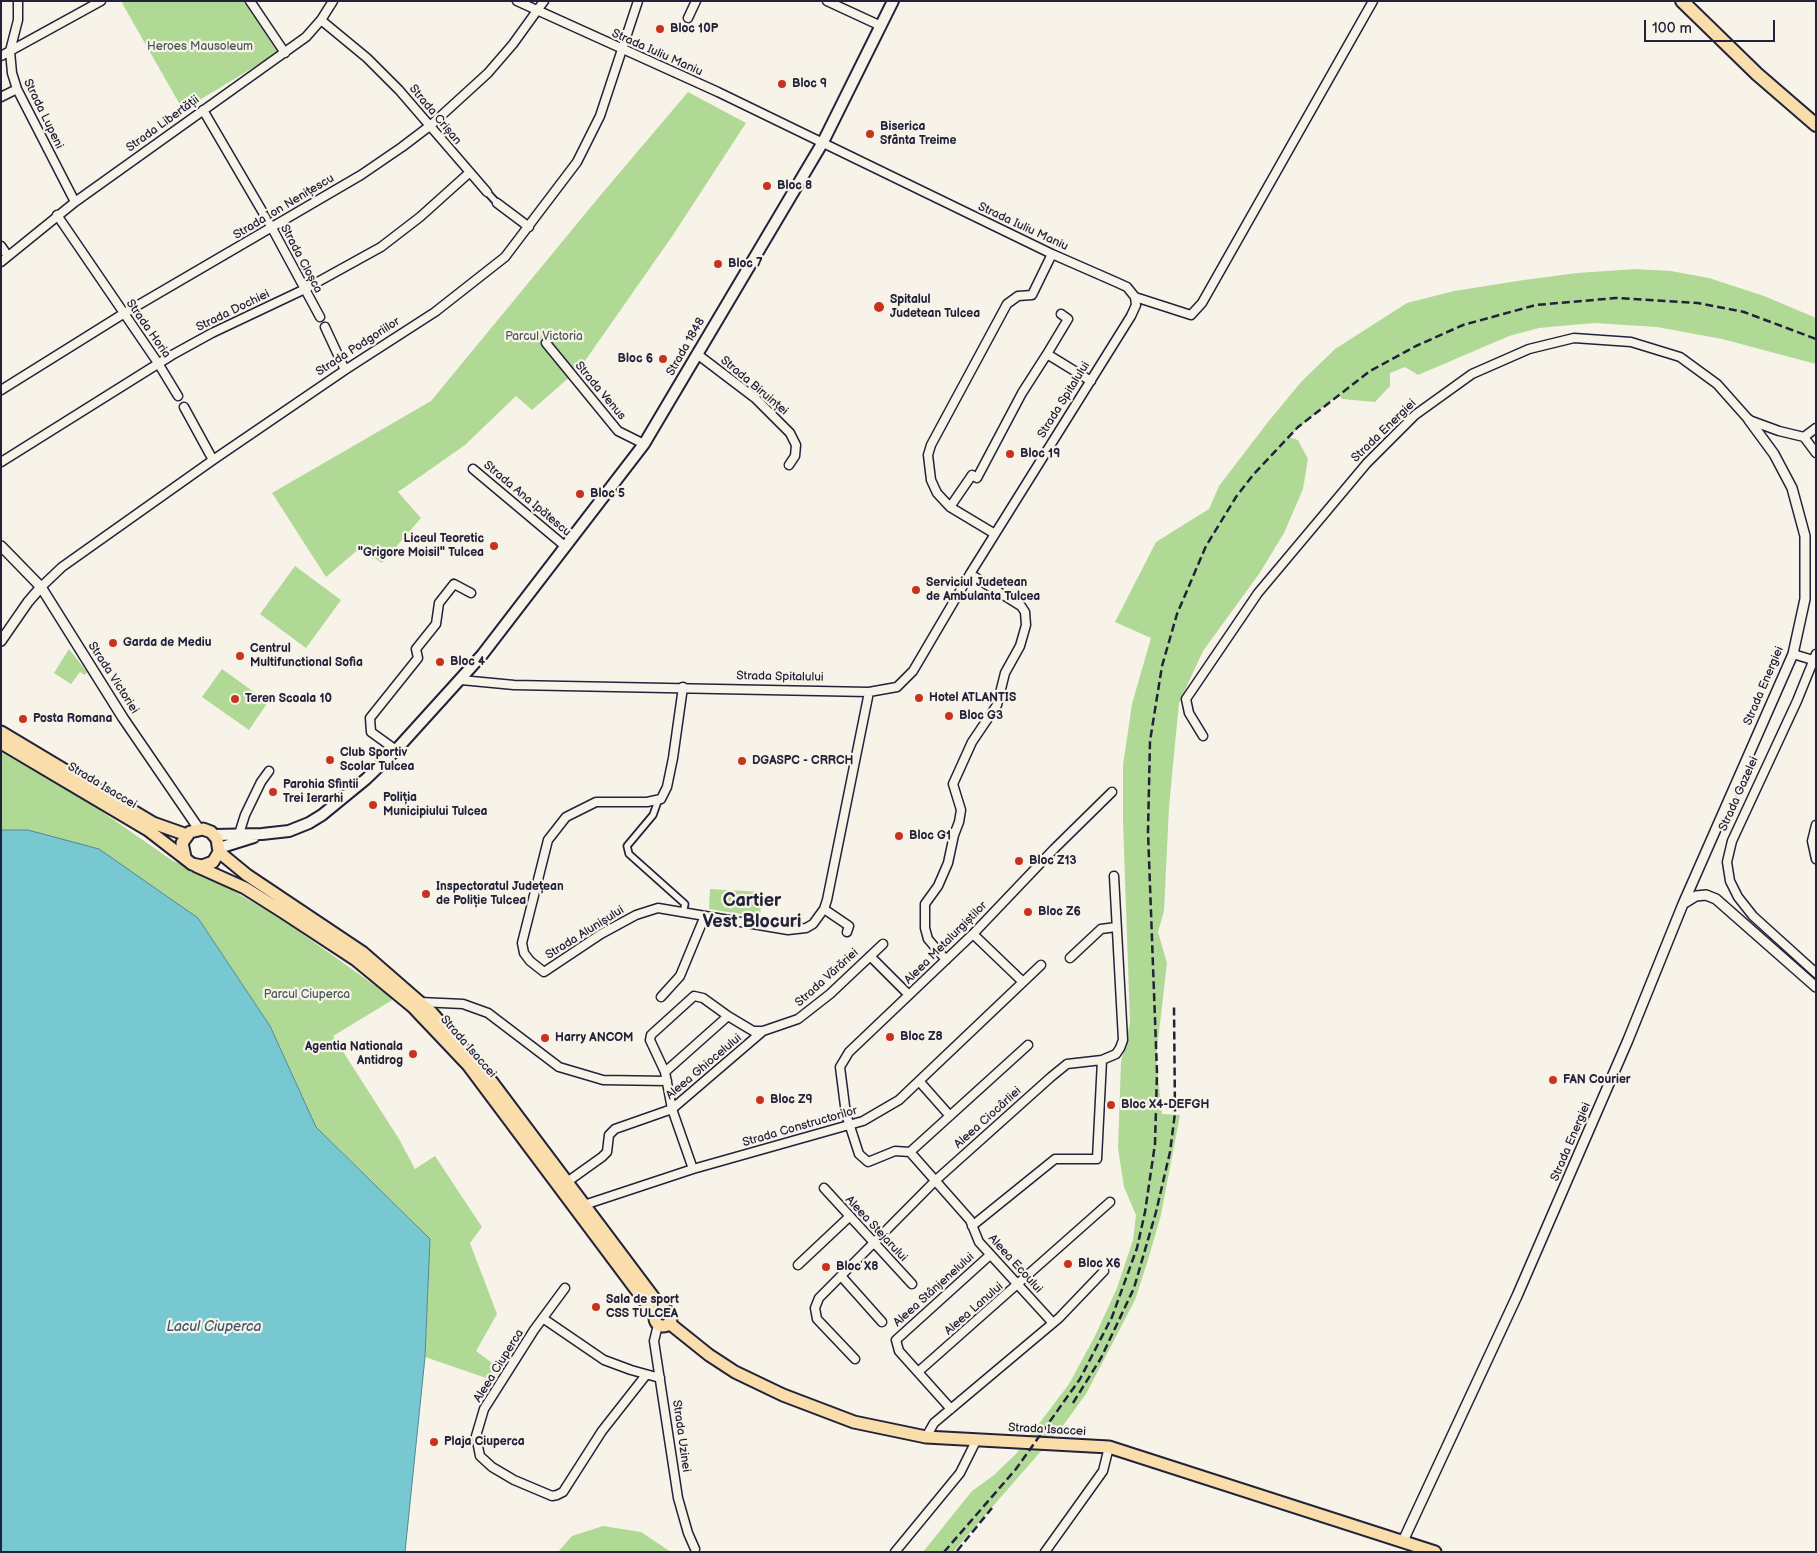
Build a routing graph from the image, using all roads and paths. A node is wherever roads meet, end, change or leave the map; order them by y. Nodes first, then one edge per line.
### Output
1 (18, 1) edge
2 (100, 1) edge
3 (250, 1) edge
4 (333, 1) edge
5 (517, 1) edge
6 (544, 1) edge
7 (638, 1) edge
8 (696, 1) edge
9 (827, 1) edge
10 (892, 1) edge
11 (1373, 1) edge
12 (1682, 1) edge
13 (537, 12) junction
14 (688, 18) dead end
15 (321, 20) junction
16 (881, 26) junction
17 (10, 51) junction
18 (623, 51) junction
19 (285, 53) junction
20 (1, 56) edge
21 (17, 88) junction
22 (1, 96) edge
23 (202, 110) junction
24 (431, 125) junction
25 (1816, 125) edge
26 (823, 142) junction
27 (469, 173) junction
28 (487, 192) joint
29 (75, 202) junction
30 (497, 202) joint
31 (57, 215) junction
32 (529, 227) junction
33 (272, 228) junction
34 (1, 246) edge
35 (1052, 254) junction
36 (8, 256) junction
37 (1, 262) edge
38 (304, 289) junction
39 (1135, 296) junction
40 (123, 314) junction
41 (1061, 314) dead end
42 (320, 317) joint
43 (325, 327) joint
44 (546, 343) dead end
45 (697, 354) junction
46 (1047, 354) junction
47 (158, 363) junction
48 (345, 370) junction
49 (1091, 381) junction
50 (1, 390) edge
51 (178, 396) joint
52 (184, 407) joint
53 (1749, 420) junction
54 (1816, 428) edge
55 (1804, 437) junction
56 (644, 444) junction
57 (1816, 453) edge
58 (213, 460) junction
59 (1, 462) edge
60 (790, 466) dead end
61 (473, 469) dead end
62 (950, 507) junction
63 (995, 534) junction
64 (1, 546) edge
65 (566, 547) junction
66 (970, 574) junction
67 (41, 587) junction
68 (471, 593) dead end
69 (1, 641) edge
70 (1793, 654) junction
71 (1815, 658) edge
72 (461, 680) junction
73 (683, 687) junction
74 (869, 692) junction
75 (1, 732) edge
76 (1203, 736) dead end
77 (1, 743) edge
78 (396, 750) junction
79 (269, 771) dead end
80 (1112, 792) dead end
81 (658, 801) junction
82 (1816, 825) edge
83 (199, 829) junction
84 (239, 834) junction
85 (262, 834) junction
86 (186, 835) junction
87 (214, 835) junction
88 (219, 850) junction
89 (185, 857) junction
90 (1816, 859) edge
91 (196, 866) junction
92 (1114, 876) dead end
93 (1683, 904) junction
94 (824, 909) junction
95 (683, 912) junction
96 (704, 918) junction
97 (1116, 927) junction
98 (847, 932) dead end
99 (973, 934) junction
100 (883, 944) dead end
101 (870, 956) junction
102 (1070, 958) dead end
103 (946, 960) junction
104 (1041, 965) dead end
105 (1816, 973) edge
106 (1023, 982) junction
107 (1816, 987) edge
108 (909, 996) junction
109 (661, 997) dead end
110 (420, 1002) junction
111 (728, 1016) junction
112 (763, 1031) junction
113 (1028, 1046) dead end
114 (1102, 1060) junction
115 (665, 1072) junction
116 (667, 1081) junction
117 (919, 1081) junction
118 (672, 1110) junction
119 (950, 1116) junction
120 (849, 1126) junction
121 (910, 1152) junction
122 (693, 1169) junction
123 (936, 1180) junction
124 (567, 1182) junction
125 (824, 1188) dead end
126 (1110, 1202) dead end
127 (579, 1207) junction
128 (848, 1218) junction
129 (972, 1226) junction
130 (874, 1244) junction
131 (990, 1255) junction
132 (798, 1265) dead end
133 (1104, 1271) dead end
134 (841, 1276) junction
135 (912, 1284) dead end
136 (1018, 1285) junction
137 (564, 1288) dead end
138 (661, 1318) junction
139 (544, 1319) junction
140 (882, 1322) dead end
141 (1052, 1322) junction
142 (856, 1359) dead end
143 (918, 1372) junction
144 (646, 1375) junction
145 (660, 1378) junction
146 (951, 1409) junction
147 (926, 1437) junction
148 (976, 1441) junction
149 (1109, 1447) junction
150 (1403, 1541) junction
151 (695, 1549) dead end
152 (1427, 1551) edge
153 (894, 1552) edge
154 (1045, 1552) edge

1 - 17 street, Strada Lupeni
2 - 17 street
3 - 19 street
4 - 15 street, Strada Libertății
5 - 13 street, Strada Iuliu Maniu
6 - 13 street, Strada Ion Nenițescu
7 - 18 street, Strada Podgoriilor
8 - 14 street
9 - 16 street
10 - 16 main road, Strada 1848
11 - 39 street, Strada Iuliu Maniu
12 - 25 highway
13 - 18 street, Strada Iuliu Maniu
13 - 24 street, Strada Ion Nenițescu
15 - 19 street, Strada Libertății
15 - 24 street, Strada Crișan
16 - 26 main road, Strada 1848
17 - 20 street
17 - 21 street, Strada Lupeni
18 - 26 street, Strada Iuliu Maniu
18 - 32 street, Strada Podgoriilor
19 - 23 street, Strada Libertății
21 - 22 street
21 - 29 street, Strada Lupeni
23 - 29 street, Strada Libertății
23 - 33 street, Strada Cloșca
24 - 27 street, Strada Crișan
24 - 33 street, Strada Ion Nenițescu
26 - 35 street, Strada Iuliu Maniu
26 - 45 main road, Strada 1848
27 - 28 street, Strada Crișan
27 - 38 street, Strada Dochiei
28 - 30 street, Strada Crișan
29 - 31 street, Strada Libertății
30 - 32 street, Strada Crișan
31 - 36 street, Strada Libertății
31 - 40 street, Strada Horia
32 - 48 street, Strada Podgoriilor
33 - 38 street, Strada Cloșca
33 - 40 street, Strada Ion Nenițescu
34 - 36 street
35 - 39 street, Strada Iuliu Maniu
35 - 62 street
36 - 37 street, Strada Libertății
38 - 42 street, Strada Cloșca
38 - 47 street, Strada Dochiei
39 - 49 street, Strada Spitalului
40 - 47 street, Strada Horia
40 - 50 street, Strada Ion Nenițescu
41 - 46 street
42 - 43 street, Strada Cloșca
43 - 48 street, Strada Cloșca
44 - 56 street, Strada Venus
45 - 56 main road, Strada 1848
45 - 60 street, Strada Biruinței
46 - 49 street
46 - 62 street
47 - 51 street, Strada Horia
47 - 59 street, Strada Dochiei
48 - 58 street, Strada Podgoriilor
49 - 63 street, Strada Spitalului
51 - 52 street, Strada Horia
52 - 58 street, Strada Horia
53 - 55 street
53 - 70 street, Strada Energiei
53 - 76 street, Strada Energiei
54 - 55 street
55 - 57 street
56 - 65 main road, Strada 1848
58 - 67 street, Strada Podgoriilor
61 - 65 street, Strada Ana Ipătescu
62 - 63 street
63 - 66 street, Strada Spitalului
64 - 67 street, Strada Victoriei
65 - 72 main road, Strada 1848
66 - 74 street, Strada Spitalului
66 - 103 street
67 - 69 street, Strada Podgoriilor
67 - 83 street, Strada Victoriei
68 - 78 street
70 - 71 street
70 - 93 street, Strada Energiei
71 - 105 street, Strada Gazelei
72 - 73 street, Strada Spitalului
72 - 78 main road
73 - 74 street, Strada Spitalului
73 - 81 street
74 - 94 street
75 - 86 main road, Strada Isaccei
77 - 89 main road, Strada Isaccei
78 - 85 main road
79 - 84 street
80 - 99 street, Aleea Metalurgiștilor
81 - 95 street
81 - 95 street, Strada Alunișului
82 - 90 street
83 - 86 main road
83 - 87 main road
84 - 85 main road
84 - 87 main road
85 - 88 main road
86 - 89 main road
87 - 88 main road, Strada Isaccei
88 - 91 main road
88 - 110 main road, Strada Isaccei
89 - 91 main road, Strada Isaccei
91 - 127 main road, Strada Isaccei
92 - 97 street
93 - 107 street
93 - 150 street, Strada Energiei
94 - 96 street, Strada Alunișului
94 - 98 street
95 - 96 street, Strada Alunișului
96 - 109 street
97 - 102 street
97 - 114 street
99 - 103 street, Aleea Metalurgiștilor
99 - 106 street
100 - 101 street, Strada Vărăriei
101 - 108 street
101 - 112 street, Strada Vărăriei
103 - 108 street, Aleea Metalurgiștilor
104 - 106 street, Strada Constructorilor
106 - 117 street, Strada Constructorilor
108 - 120 street, Aleea Metalurgiștilor
110 - 116 street
110 - 124 main road, Strada Isaccei
111 - 112 street
111 - 115 street
111 - 115 street
112 - 118 street, Aleea Ghiocelului
113 - 119 street
114 - 123 street, Aleea Ciocârliei
114 - 129 street
115 - 116 street
116 - 118 street
117 - 119 street
117 - 120 street, Strada Constructorilor
118 - 122 street
118 - 124 street, Aleea Ghiocelului
119 - 121 street
120 - 121 street
120 - 122 street, Strada Constructorilor
121 - 123 street, Aleea Ecoului
122 - 127 street, Strada Constructorilor
123 - 129 street, Aleea Ecoului
123 - 130 street, Aleea Ciocârliei
124 - 127 main road, Strada Isaccei
125 - 128 street, Aleea Stejarului
126 - 136 street, Aleea Lanului
127 - 138 main road, Strada Isaccei
128 - 130 street, Aleea Stejarului
128 - 132 street
129 - 131 street, Aleea Ecoului
130 - 134 street, Aleea Ciocârliei
130 - 135 street, Aleea Stejarului
131 - 136 street, Aleea Ecoului
131 - 143 street, Aleea Stânjenelului
133 - 141 street
134 - 140 street
134 - 142 street, Aleea Ciocârliei
136 - 141 street, Aleea Ecoului
136 - 143 street, Aleea Lanului
137 - 139 street, Aleea Ciuperca
138 - 145 street, Strada Uzinei
138 - 147 main road, Strada Isaccei
139 - 144 street
139 - 144 street, Aleea Ciuperca
141 - 146 street
143 - 146 street
144 - 145 street
145 - 151 street, Strada Uzinei
146 - 147 street
147 - 148 main road, Strada Isaccei
148 - 149 main road, Strada Isaccei
148 - 153 street
149 - 150 main road, Strada Isaccei
149 - 154 street
150 - 152 main road, Strada Isaccei

